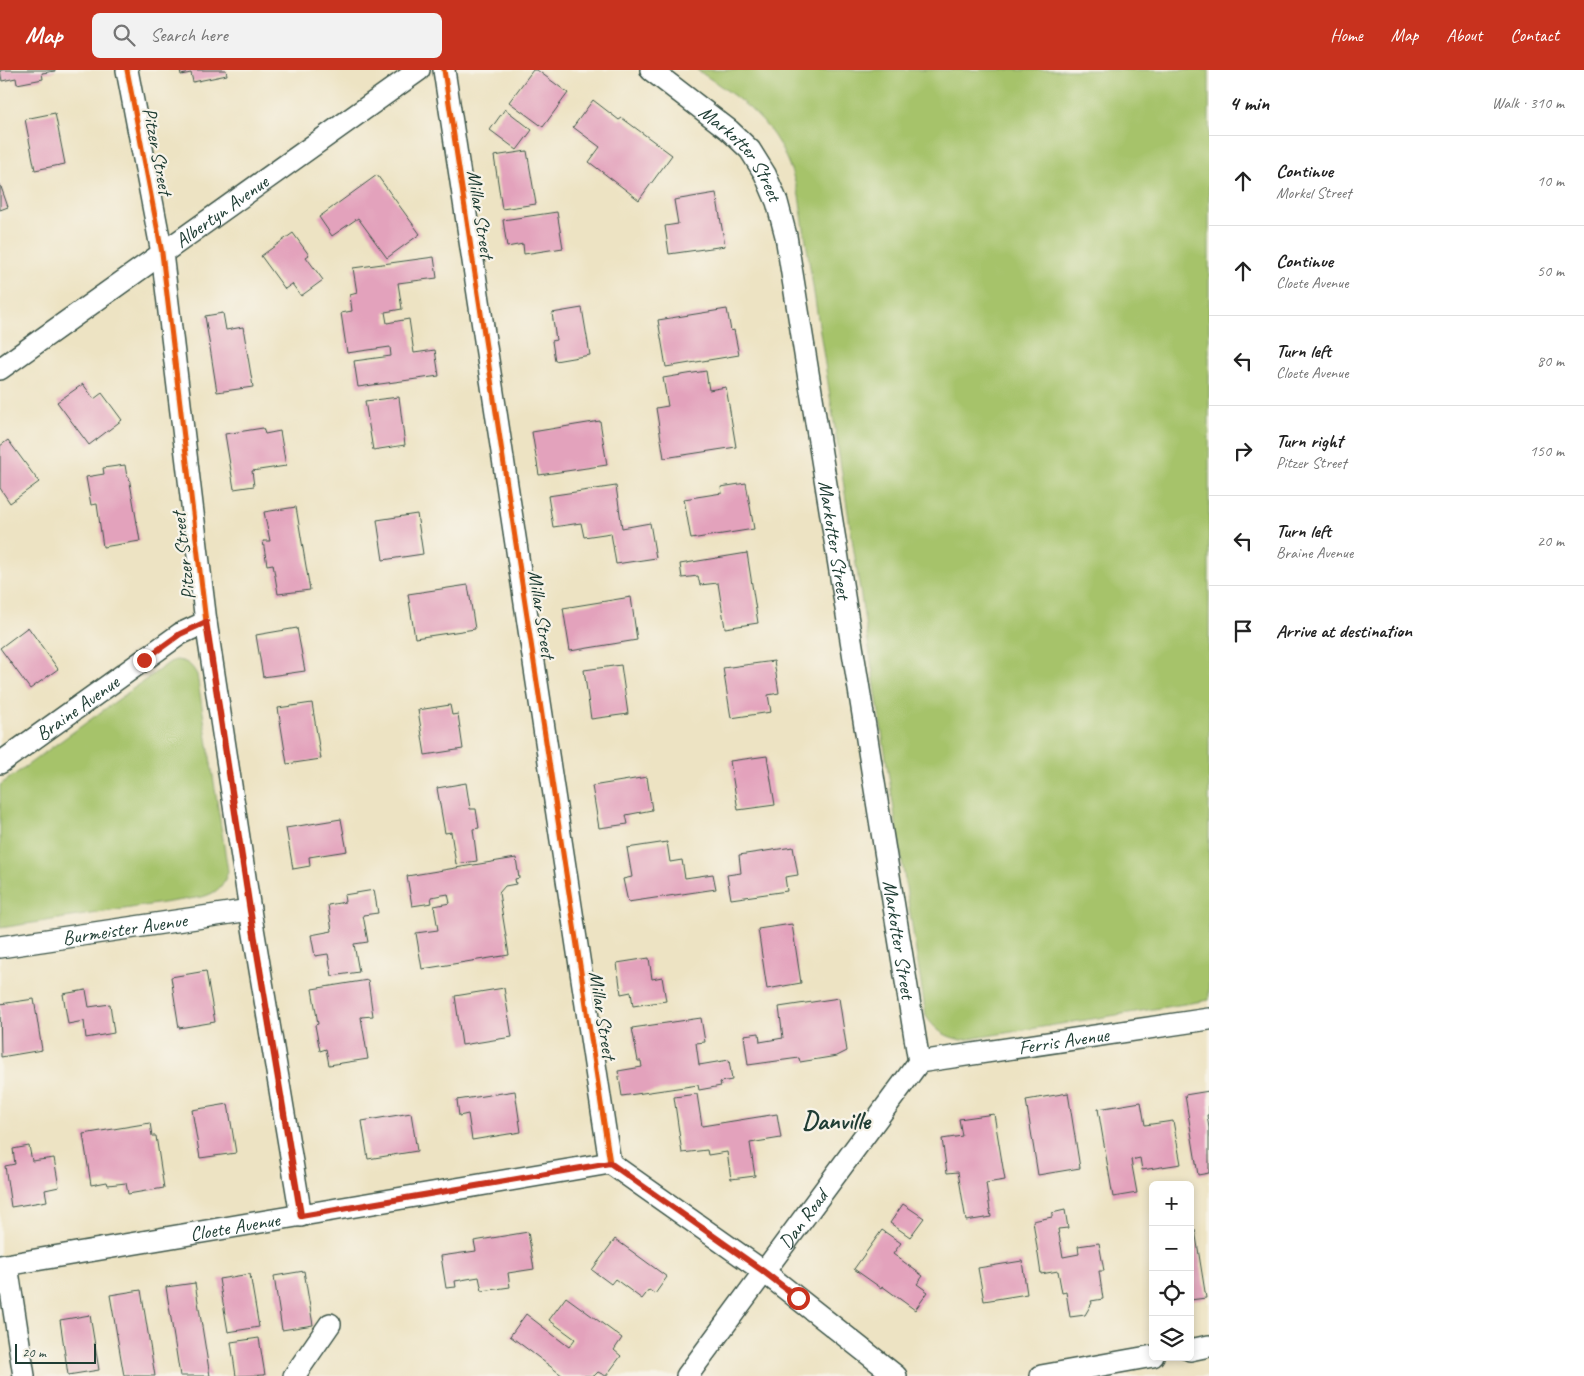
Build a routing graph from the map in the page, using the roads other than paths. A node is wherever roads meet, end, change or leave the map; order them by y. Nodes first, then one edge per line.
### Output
1 (127, 70) edge
2 (419, 70) edge
3 (444, 70) edge
4 (652, 70) edge
5 (162, 254) junction
6 (0, 369) edge
7 (206, 622) junction
8 (0, 763) edge
9 (250, 910) junction
10 (0, 947) edge
11 (1209, 1019) edge
12 (920, 1062) junction
13 (610, 1163) junction
14 (301, 1216) junction
15 (4, 1265) edge
16 (763, 1271) junction
17 (330, 1324) dead end
18 (1209, 1346) edge
19 (1194, 1349) edge
20 (1149, 1357) edge
21 (24, 1376) edge
22 (294, 1376) edge
23 (687, 1376) edge
24 (896, 1376) edge
25 (1041, 1376) edge

1 - 5 street, Pitzer Street
2 - 5 street, Albertyn Avenue
3 - 13 street, Millar Street
4 - 12 street, Markotter Street
5 - 6 street, Albertyn Avenue
5 - 7 street, Pitzer Street
7 - 8 street, Braine Avenue
7 - 9 street, Pitzer Street
9 - 10 street, Burmeister Avenue
9 - 14 street, Pitzer Street
11 - 12 street, Ferris Avenue
12 - 16 street, Dan Road
13 - 14 street, Cloete Avenue
13 - 16 street
14 - 15 street, Cloete Avenue
15 - 21 street
16 - 23 street, Dan Road
16 - 24 street
17 - 22 street
18 - 19 street
20 - 25 street

